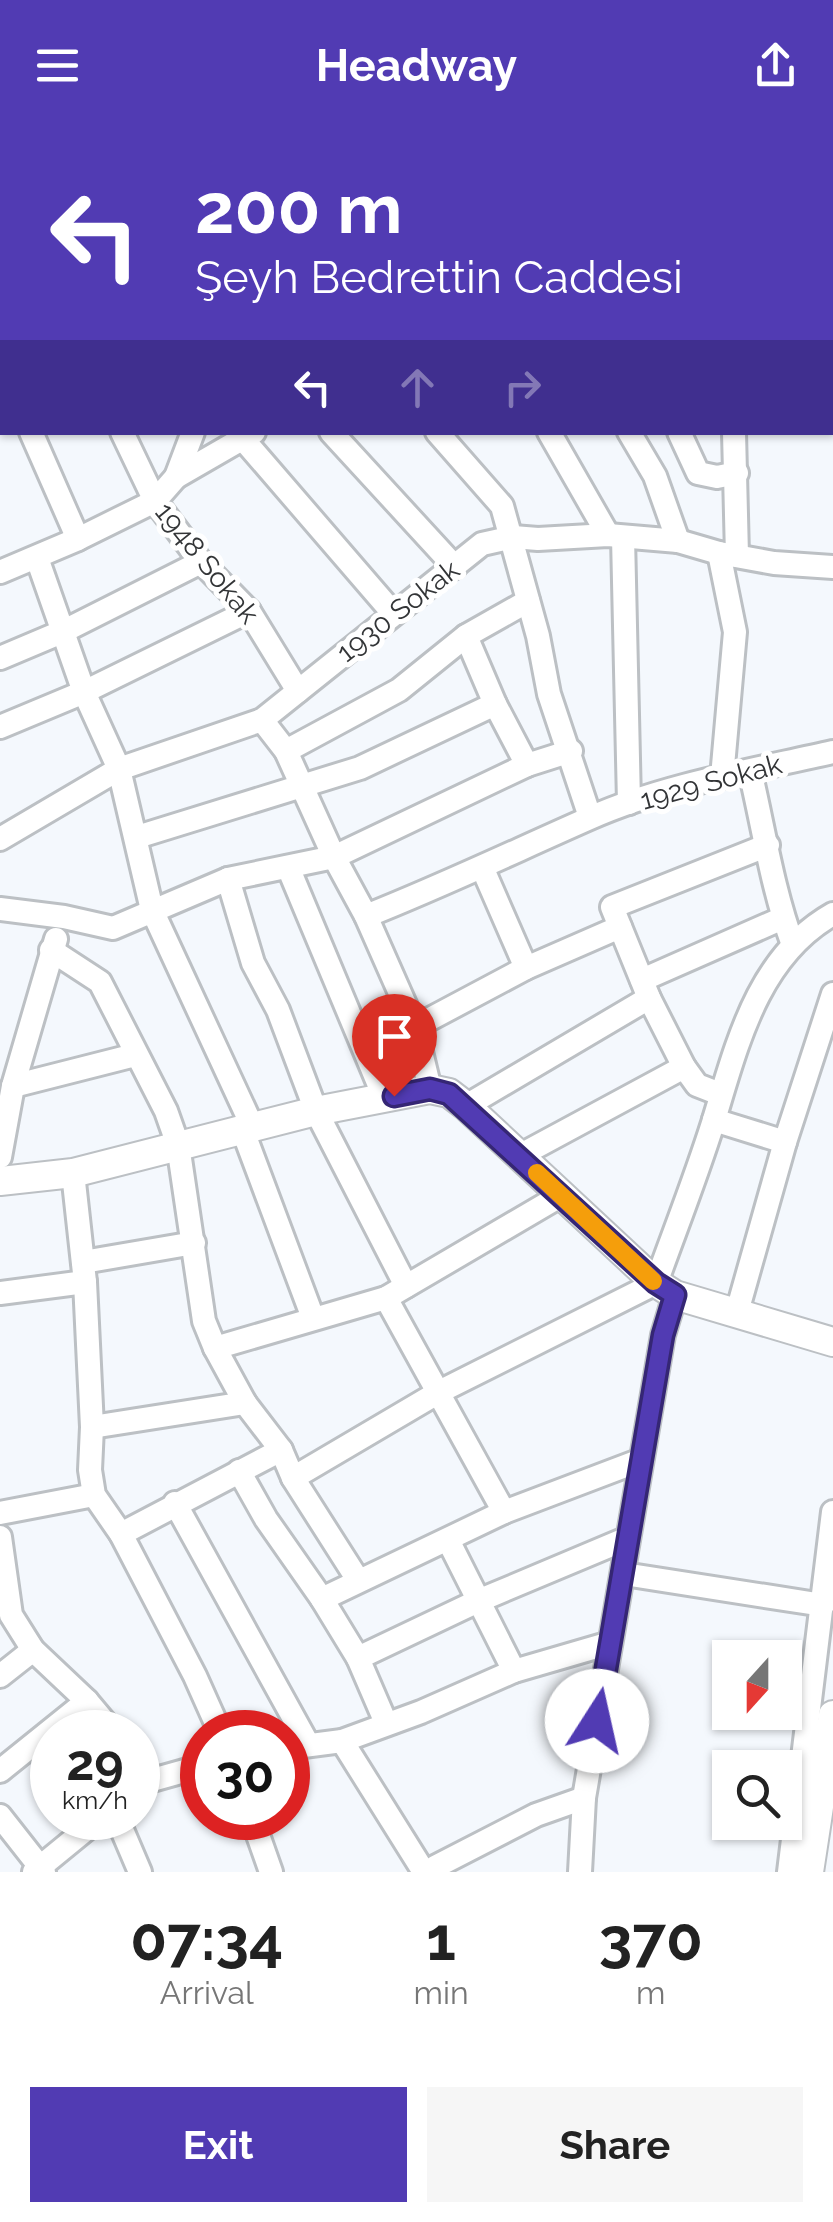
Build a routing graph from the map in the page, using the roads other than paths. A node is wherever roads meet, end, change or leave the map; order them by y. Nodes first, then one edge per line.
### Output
1 (31, 435) edge
2 (123, 435) edge
3 (192, 435) edge
4 (333, 435) edge
5 (440, 435) edge
6 (551, 435) edge
7 (631, 435) edge
8 (679, 435) edge
9 (734, 435) edge
10 (248, 436) edge
11 (737, 472) junction
12 (698, 473) junction
13 (176, 476) junction
14 (655, 476) junction
15 (155, 501) junction
16 (615, 536) junction
17 (513, 537) junction
18 (78, 539) junction
19 (678, 541) junction
20 (728, 554) junction
21 (37, 558) junction
22 (201, 562) junction
23 (4, 564) edge
24 (454, 566) junction
25 (833, 567) edge
26 (528, 601) junction
27 (249, 611) junction
28 (393, 613) junction
29 (64, 632) junction
30 (466, 636) junction
31 (0, 658) edge
32 (298, 690) junction
33 (84, 692) junction
34 (495, 704) junction
35 (262, 720) junction
36 (0, 727) edge
37 (286, 751) junction
38 (571, 751) junction
39 (833, 752) edge
40 (527, 765) junction
41 (119, 769) junction
42 (750, 771) junction
43 (722, 777) junction
44 (301, 784) junction
45 (630, 803) junction
46 (590, 817) junction
47 (137, 837) junction
48 (0, 838) edge
49 (768, 844) junction
50 (334, 857) junction
51 (288, 867) junction
52 (482, 867) junction
53 (228, 879) junction
54 (0, 909) edge
55 (152, 910) junction
56 (833, 914) edge
57 (366, 916) junction
58 (64, 917) junction
59 (783, 918) junction
60 (620, 927) junction
61 (794, 945) junction
62 (52, 950) junction
63 (526, 968) junction
64 (645, 989) junction
65 (833, 994) edge
66 (415, 1026) junction
67 (135, 1055) junction
68 (684, 1067) junction
69 (13, 1086) junction
70 (430, 1089) junction
71 (720, 1094) junction
72 (384, 1097) junction
73 (466, 1106) junction
74 (316, 1112) junction
75 (714, 1120) junction
76 (248, 1130) junction
77 (785, 1142) junction
78 (178, 1145) junction
79 (519, 1156) junction
80 (0, 1157) edge
81 (73, 1173) junction
82 (0, 1181) edge
83 (560, 1196) junction
84 (194, 1243) junction
85 (84, 1272) junction
86 (665, 1289) junction
87 (396, 1292) junction
88 (0, 1293) edge
89 (737, 1312) junction
90 (313, 1318) junction
91 (833, 1342) edge
92 (215, 1348) junction
93 (439, 1392) junction
94 (245, 1403) junction
95 (92, 1428) junction
96 (281, 1450) junction
97 (641, 1460) junction
98 (240, 1472) junction
99 (293, 1478) junction
100 (94, 1495) junction
101 (176, 1502) junction
102 (504, 1512) junction
103 (833, 1512) edge
104 (0, 1513) edge
105 (121, 1534) junction
106 (0, 1537) edge
107 (628, 1538) junction
108 (448, 1540) junction
109 (624, 1574) junction
110 (358, 1580) junction
111 (322, 1599) junction
112 (478, 1601) junction
113 (823, 1605) junction
114 (5, 1618) edge
115 (610, 1644) junction
116 (34, 1650) junction
117 (833, 1654) edge
118 (358, 1658) junction
119 (514, 1671) junction
120 (0, 1676) edge
121 (813, 1682) junction
122 (88, 1701) junction
123 (95, 1710) edge
124 (210, 1710) edge
125 (280, 1710) edge
126 (833, 1715) edge
127 (386, 1723) junction
128 (342, 1741) junction
129 (310, 1745) edge
130 (802, 1768) edge
131 (0, 1771) edge
132 (584, 1798) junction
133 (833, 1802) edge
134 (0, 1816) edge
135 (74, 1840) edge
136 (126, 1840) edge
137 (260, 1840) edge
138 (793, 1840) edge
139 (800, 1840) edge
140 (39, 1870) edge
141 (433, 1871) edge
142 (140, 1872) edge
143 (271, 1872) edge
144 (580, 1872) edge
145 (789, 1872) edge
146 (801, 1872) edge
147 (809, 1872) edge
148 (823, 1872) edge

1 - 18 street
2 - 15 street, 1948 Sokak
3 - 13 street
4 - 24 street
5 - 17 street
6 - 16 street
7 - 14 street
8 - 12 street
9 - 11 street
10 - 13 street
10 - 28 street
11 - 12 street
11 - 20 street
12 - 14 street
13 - 15 street
14 - 19 street
15 - 18 street
15 - 22 street, 1948 Sokak
16 - 17 street, 1930 Sokak
16 - 19 street, 1930 Sokak
16 - 45 street
17 - 24 street, 1930 Sokak
17 - 26 street
18 - 21 street
19 - 20 street, 1930 Sokak
20 - 25 street, 1930 Sokak
20 - 43 street
21 - 23 street
21 - 29 street
22 - 27 street, 1948 Sokak
22 - 29 street
24 - 28 street, 1930 Sokak
26 - 30 street
26 - 38 street
27 - 32 street, 1948 Sokak
27 - 33 street
28 - 32 street, 1930 Sokak
29 - 31 street
29 - 33 street
30 - 34 street
30 - 37 street
32 - 35 street, 1930 Sokak
33 - 36 street
33 - 41 street
34 - 40 street
34 - 44 street
35 - 37 street
35 - 41 street, 1930 Sokak
37 - 44 street
38 - 40 street
38 - 46 street
39 - 42 street, 1929 Sokak
40 - 50 street
41 - 47 street
41 - 48 street, 1930 Sokak
42 - 43 street, 1929 Sokak
42 - 49 street
43 - 45 street, 1929 Sokak
44 - 47 street
44 - 50 street
45 - 46 street, 1929 Sokak
46 - 52 street, 1929 Sokak
47 - 55 street
49 - 59 street
49 - 60 street
50 - 51 street
50 - 57 street
51 - 53 street
51 - 72 street
52 - 57 street, 1929 Sokak
52 - 63 street
53 - 55 street
53 - 74 street
54 - 58 street
55 - 58 street
55 - 76 street
56 - 61 street
57 - 66 street
58 - 62 street
59 - 61 street
59 - 64 street
60 - 63 street
60 - 64 street
61 - 71 street
62 - 67 street
62 - 69 street
63 - 66 street
64 - 68 street
64 - 73 street
65 - 77 street
66 - 70 street
67 - 69 street
67 - 78 street
68 - 71 street
68 - 79 street
69 - 80 street
70 - 72 main road
70 - 73 main road
71 - 75 street
72 - 74 main road
73 - 79 main road
74 - 76 main road
74 - 87 street
75 - 77 street
75 - 86 street
76 - 78 main road
76 - 90 street
77 - 89 street
78 - 81 main road
78 - 84 street
79 - 83 main road
81 - 82 main road
81 - 85 street
83 - 86 main road
83 - 87 street
84 - 85 street
84 - 92 street
85 - 88 street
85 - 95 street
86 - 89 main road
86 - 93 street
86 - 97 street
87 - 90 street
87 - 93 street
89 - 91 main road
90 - 92 street
92 - 94 street
93 - 99 street
93 - 102 street
94 - 95 street
94 - 96 street
95 - 100 street
96 - 98 street
96 - 99 street
97 - 102 street
97 - 107 street
98 - 101 street
98 - 111 street
99 - 110 street
100 - 104 street
100 - 105 street
101 - 105 street
101 - 125 street
102 - 108 street
103 - 113 street
105 - 124 street
106 - 114 street
107 - 109 street
107 - 112 street
108 - 110 street
108 - 112 street
109 - 113 street
109 - 115 street
110 - 111 street
111 - 118 street
112 - 118 street
112 - 119 street
113 - 121 street
114 - 116 street
115 - 119 street
115 - 132 street
116 - 120 street
116 - 122 street
117 - 121 street
118 - 127 street
119 - 127 street
121 - 130 street
122 - 123 street
122 - 131 street
126 - 147 main road
127 - 128 street
128 - 129 street
128 - 141 street
132 - 141 street
132 - 144 street
133 - 148 main road
134 - 140 street
135 - 140 street
136 - 142 street
137 - 143 street
138 - 145 street
139 - 146 street

